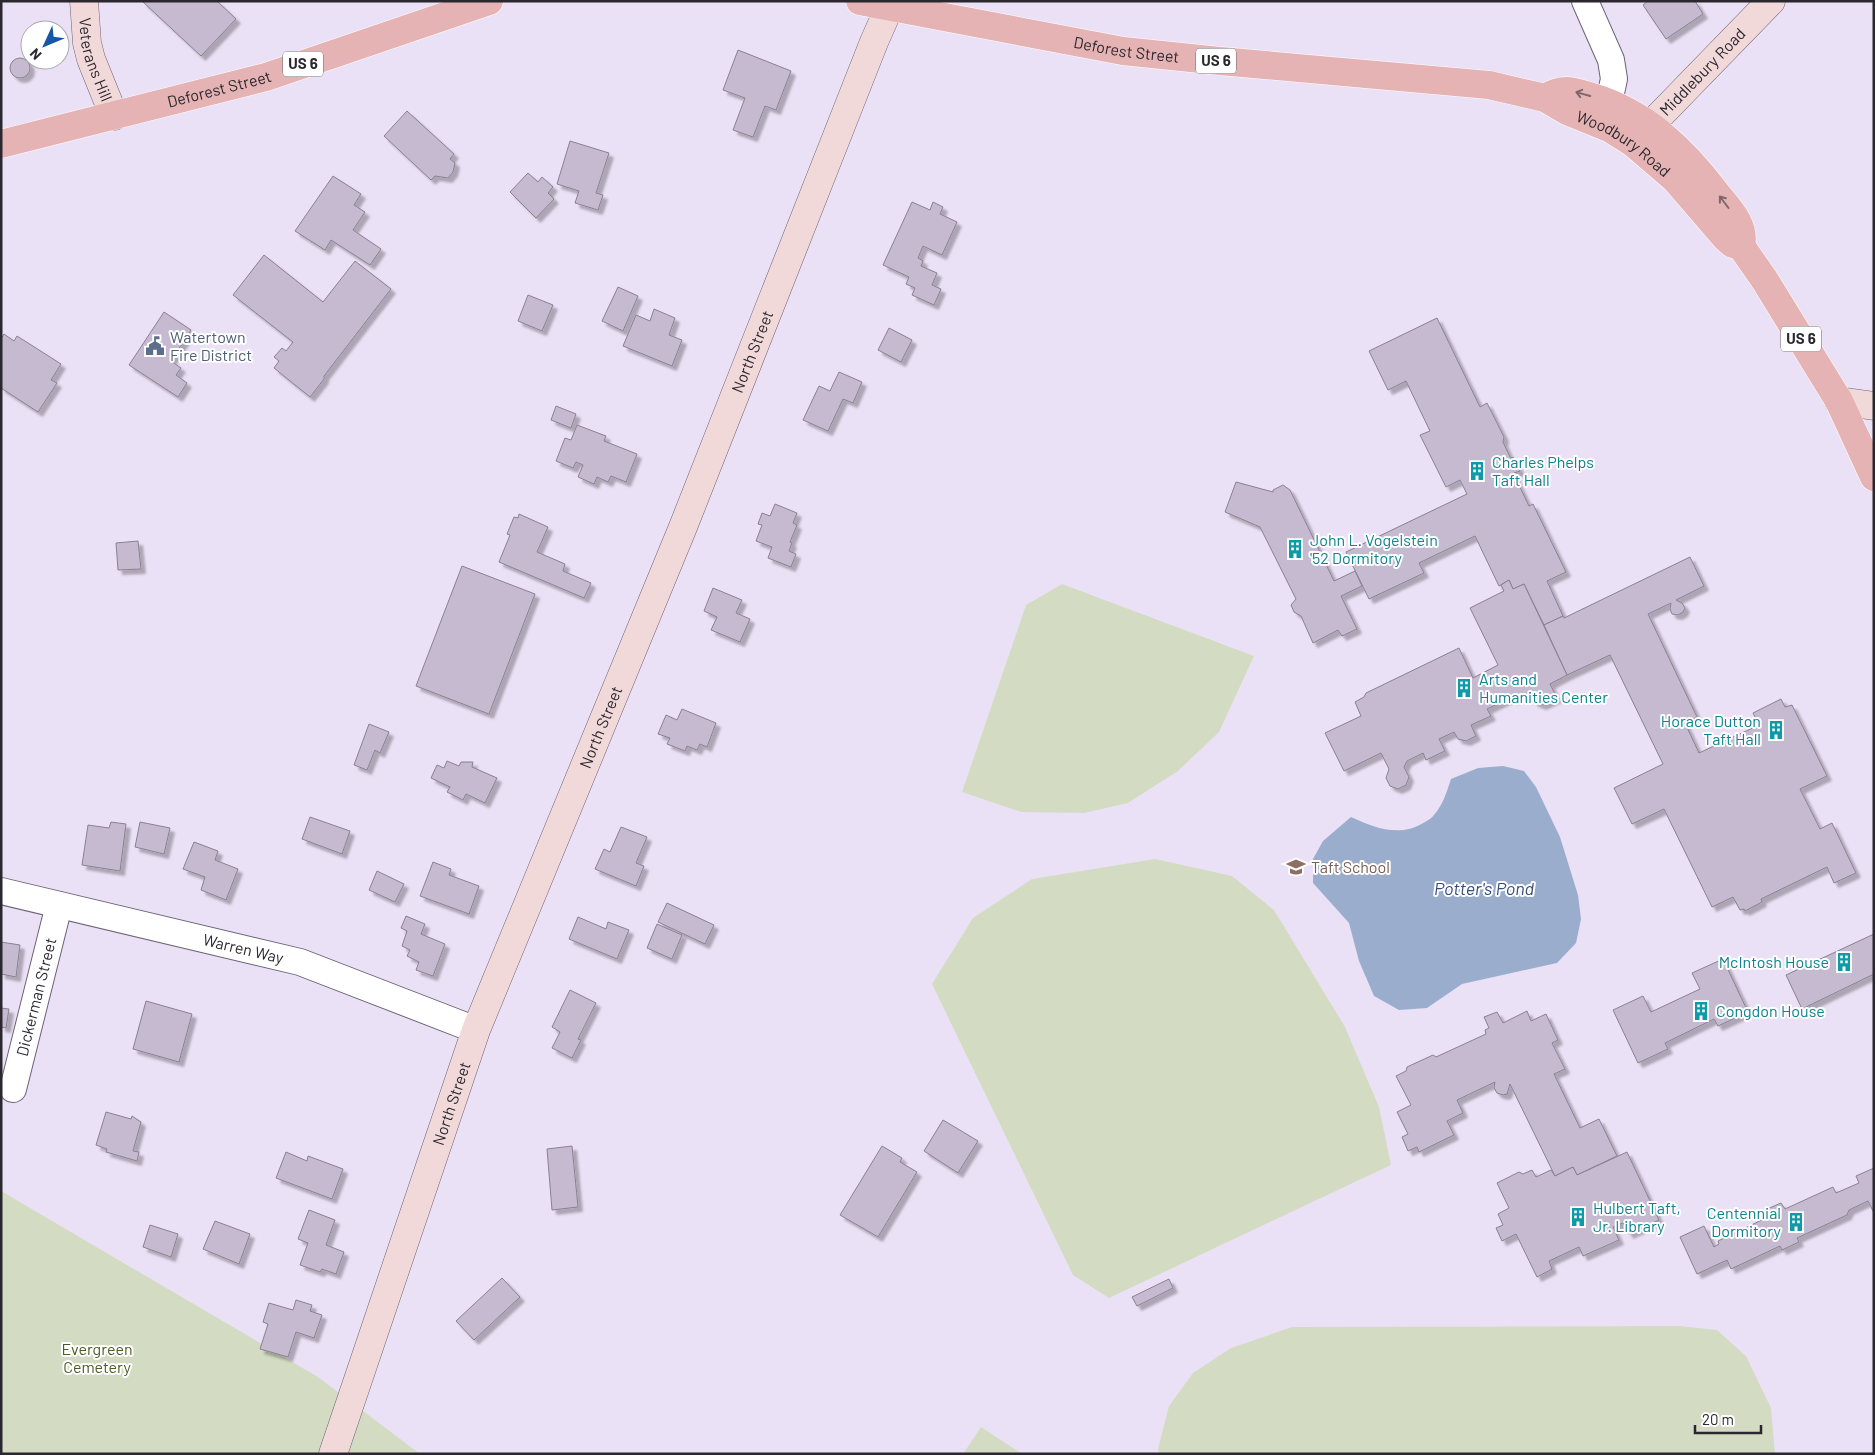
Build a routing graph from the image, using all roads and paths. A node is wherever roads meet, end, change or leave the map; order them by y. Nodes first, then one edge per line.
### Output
1 (84, 1) edge
2 (489, 1) edge
3 (860, 1) edge
4 (1585, 1) edge
5 (1771, 1) edge
6 (889, 8) junction
7 (1545, 98) junction
8 (1609, 102) junction
9 (114, 116) junction
10 (1642, 134) junction
11 (1, 144) edge
12 (1840, 401) junction
13 (1874, 406) edge
14 (1874, 477) edge
15 (1, 891) edge
16 (59, 905) junction
17 (476, 1030) junction
18 (13, 1089) dead end
19 (333, 1454) edge

1 - 9 street, Veterans Hill
2 - 9 main road, Deforest Street / US 6
3 - 6 main road, Deforest Street / US 6
4 - 8 street, Woodbury Road
5 - 10 street, Middlebury Road
6 - 7 main road, Deforest Street / US 6
6 - 17 street, North Street
8 -> 7 main road, Woodbury Road / US 6
7 - 10 main road, Woodbury Road / US 6
8 - 10 main road, Woodbury Road / US 6
9 - 11 main road, Deforest Street / US 6
10 - 12 main road, Woodbury Road / US 6
12 - 13 street
12 - 14 main road, Woodbury Road / US 6
15 - 16 street, Warren Way
16 - 17 street, Warren Way
16 - 18 street, Dickerman Street
17 - 19 street, North Street

